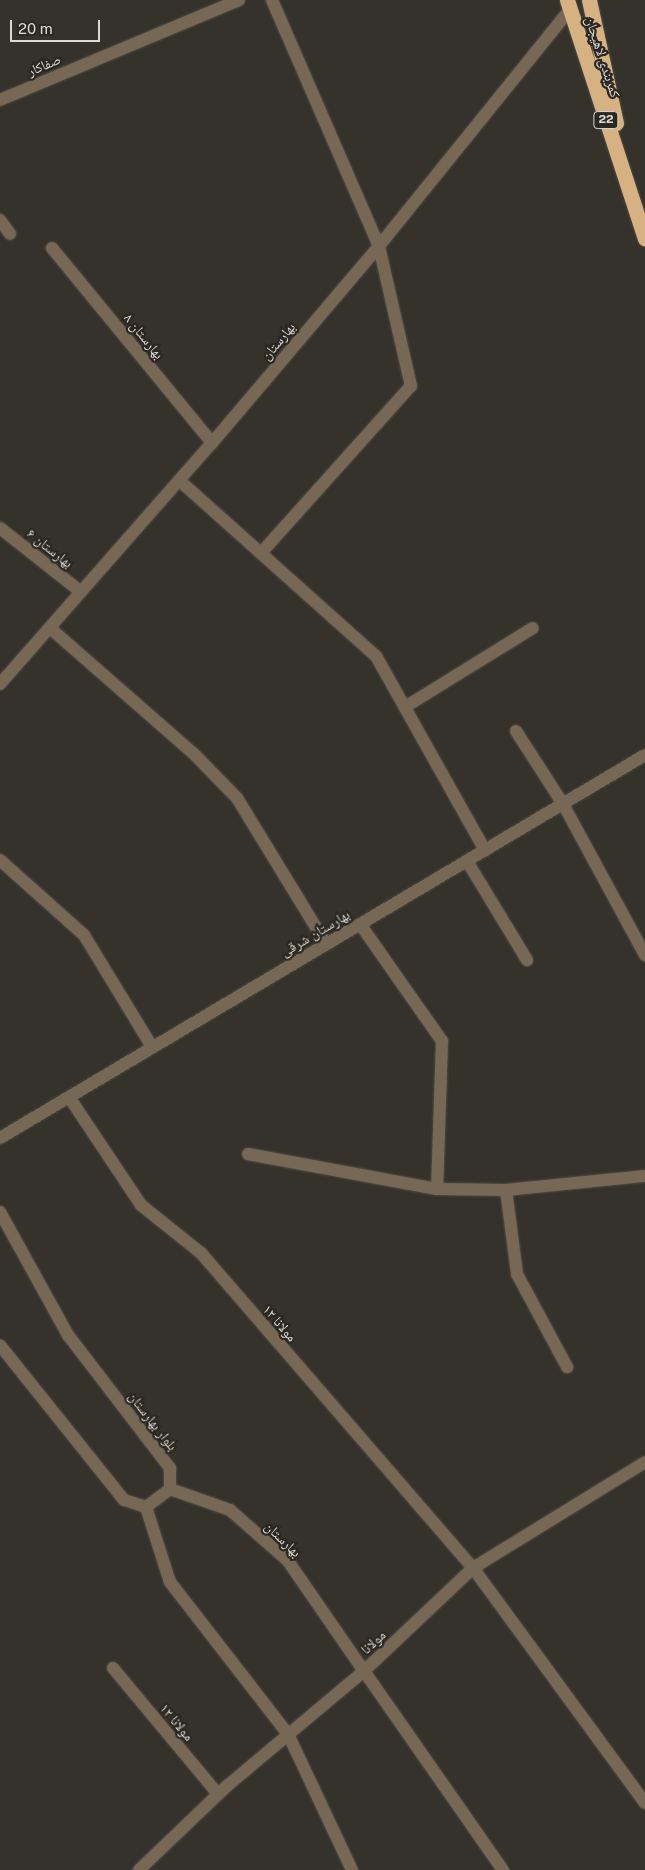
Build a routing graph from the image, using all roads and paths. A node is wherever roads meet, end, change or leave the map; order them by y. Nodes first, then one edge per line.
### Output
1 (238, 0) edge
2 (272, 0) edge
3 (589, 0) edge
4 (568, 5) edge
5 (0, 100) edge
6 (633, 202) junction
7 (0, 220) edge
8 (10, 234) dead end
9 (645, 239) edge
10 (379, 246) junction
11 (52, 248) dead end
12 (212, 443) junction
13 (180, 481) junction
14 (0, 528) edge
15 (261, 553) junction
16 (82, 592) junction
17 (50, 628) junction
18 (533, 628) dead end
19 (0, 684) edge
20 (404, 707) junction
21 (516, 731) dead end
22 (645, 755) edge
23 (563, 804) junction
24 (485, 850) junction
25 (0, 860) edge
26 (467, 860) junction
27 (360, 924) junction
28 (326, 944) junction
29 (645, 955) edge
30 (527, 960) dead end
31 (152, 1047) junction
32 (69, 1096) junction
33 (0, 1138) edge
34 (248, 1154) dead end
35 (645, 1176) edge
36 (437, 1190) junction
37 (506, 1190) junction
38 (0, 1212) edge
39 (0, 1347) edge
40 (567, 1367) dead end
41 (645, 1462) edge
42 (170, 1489) junction
43 (146, 1507) junction
44 (473, 1568) junction
45 (113, 1668) dead end
46 (364, 1671) junction
47 (288, 1734) junction
48 (218, 1794) junction
49 (645, 1803) edge
50 (140, 1870) edge
51 (352, 1870) edge
52 (502, 1870) edge

1 - 5 street, صفاکار
2 - 10 street
3 - 6 highway
4 - 6 highway, کمربندی لاهیجان / 22
4 - 10 street, بهارستان
6 - 9 highway, کمربندی لاهیجان / 22
7 - 8 street
10 - 12 street, بهارستان
10 - 15 street
11 - 12 street, بهارستان ۸
12 - 13 street, بهارستان
13 - 15 street
13 - 16 street, بهارستان
14 - 16 street, بهارستان ۶
15 - 20 street
16 - 17 street, بهارستان
17 - 19 street, بهارستان
17 - 28 street
18 - 20 street
20 - 24 street
21 - 23 street
22 - 23 street, بهارستان شرقی
23 - 24 street, بهارستان شرقی
23 - 29 street
24 - 26 street, بهارستان شرقی
25 - 31 street
26 - 27 street, بهارستان شرقی
26 - 30 street
27 - 28 street, بهارستان شرقی
27 - 36 street
28 - 31 street, بهارستان شرقی
31 - 32 street, بهارستان شرقی
32 - 33 street, بهارستان شرقی
32 - 44 street, مولانا ۱۲
34 - 36 street
35 - 37 street
36 - 37 street
37 - 40 street
38 - 42 street, بلوار بهارستان
39 - 43 street
41 - 44 street, مولانا
42 - 43 street
42 - 46 street, بهارستان
43 - 47 street
44 - 46 street, مولانا
44 - 49 street, مولانا ۱۲
45 - 48 street, مولانا ۱۲
46 - 47 street, مولانا
46 - 52 street, بهارستان
47 - 48 street, مولانا
47 - 51 street
48 - 50 street, مولانا

